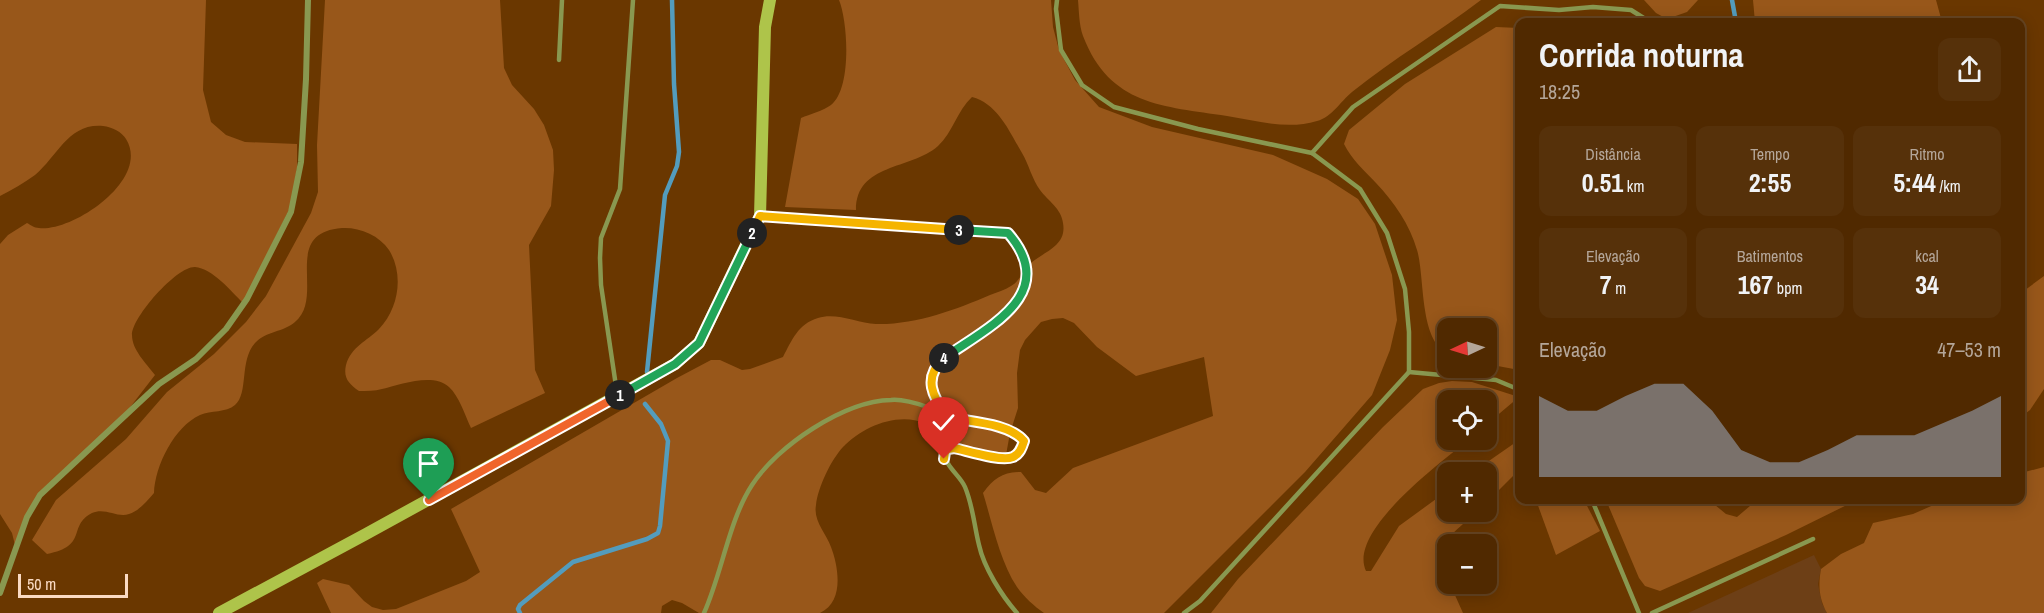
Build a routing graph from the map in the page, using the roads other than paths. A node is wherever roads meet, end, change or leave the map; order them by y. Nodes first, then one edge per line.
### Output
1 (308, 0) edge
2 (562, 0) edge
3 (633, 0) edge
4 (770, 0) edge
5 (1058, 0) edge
6 (1503, 0) edge
7 (1500, 6) junction
8 (1644, 18) edge
9 (559, 60) dead end
10 (1312, 153) junction
11 (760, 216) junction
12 (1008, 233) joint
13 (1408, 372) junction
14 (1515, 388) edge
15 (618, 396) junction
16 (947, 417) junction
17 (1594, 504) edge
18 (1813, 539) dead end
19 (0, 593) edge
20 (219, 613) edge
21 (704, 613) edge
22 (1017, 613) edge
23 (1184, 613) edge
24 (1639, 613) edge
25 (1652, 613) edge

1 - 19 street
2 - 9 lane
3 - 15 lane
4 - 11 street
5 - 10 lane
6 - 7 lane
7 - 8 lane
7 - 10 lane
10 - 13 lane
11 - 12 street
11 - 15 street
12 - 16 lane
13 - 14 lane
13 - 23 lane
15 - 20 street
16 - 21 lane
16 - 22 lane
17 - 24 lane
18 - 25 lane

